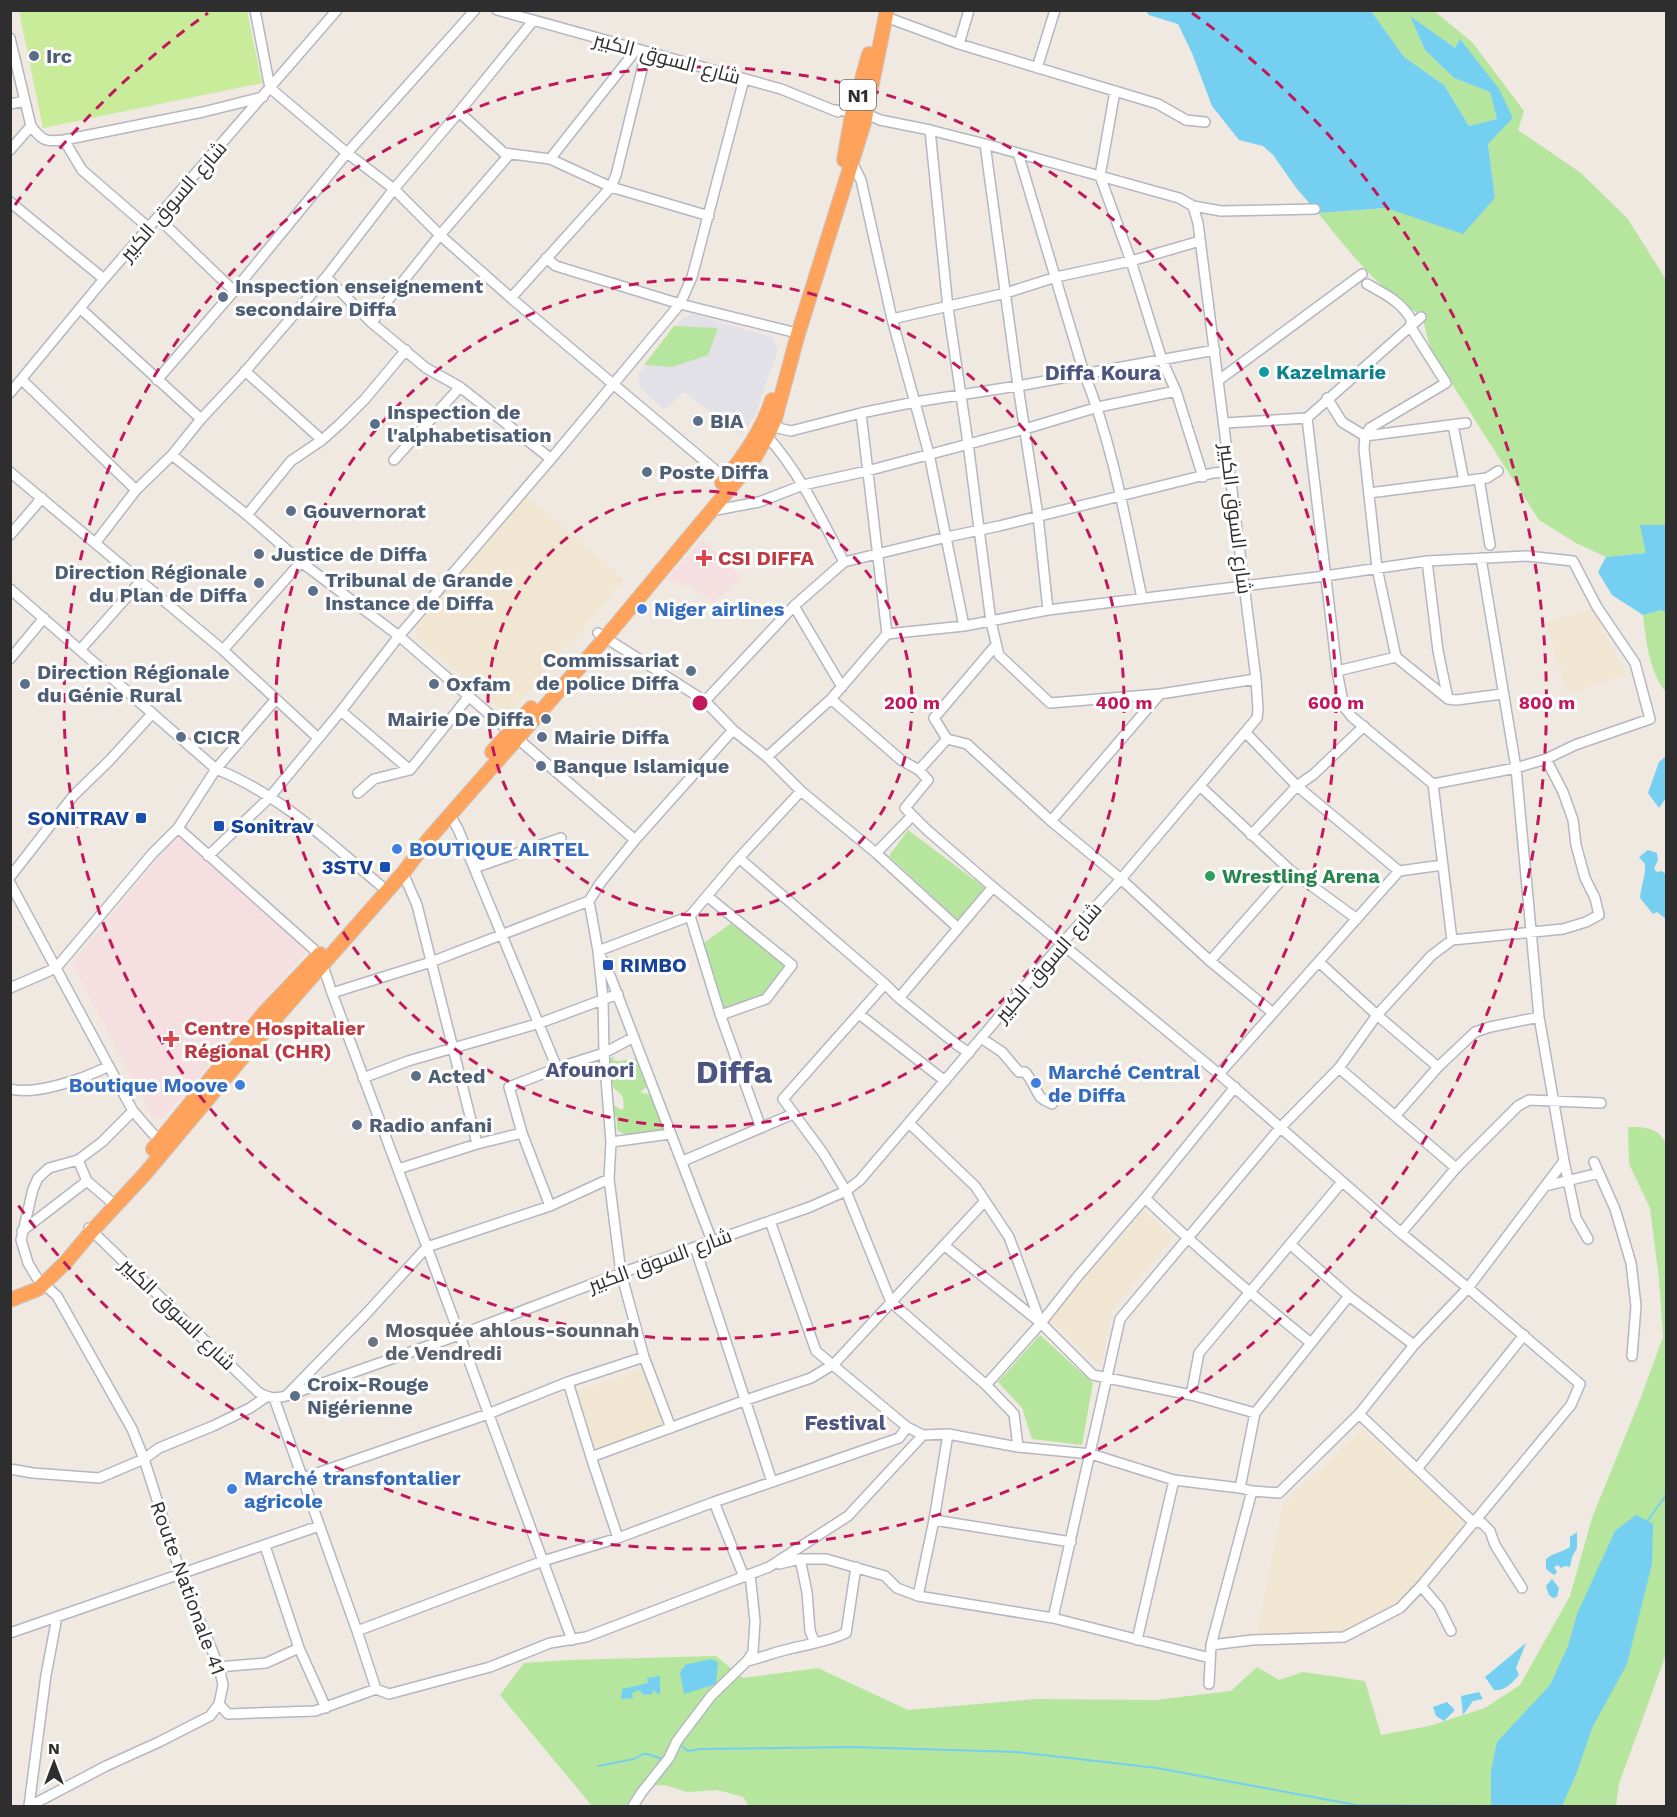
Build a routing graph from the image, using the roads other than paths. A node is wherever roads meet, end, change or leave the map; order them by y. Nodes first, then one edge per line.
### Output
1 (255, 10) edge
2 (337, 10) edge
3 (475, 10) edge
4 (497, 10) edge
5 (969, 10) edge
6 (1055, 10) edge
7 (884, 13) edge
8 (533, 21) junction
9 (10, 38) edge
10 (959, 44) junction
11 (641, 51) junction
12 (1037, 68) junction
13 (744, 79) junction
14 (270, 88) junction
15 (1115, 91) junction
16 (263, 97) junction
17 (25, 101) junction
18 (10, 104) edge
19 (459, 112) junction
20 (859, 117) junction
21 (1205, 123) dead end
22 (31, 126) junction
23 (930, 130) junction
24 (64, 140) junction
25 (986, 144) junction
26 (10, 150) edge
27 (347, 153) junction
28 (1018, 153) junction
29 (509, 155) junction
30 (550, 159) junction
31 (852, 162) junction
32 (1101, 177) junction
33 (611, 187) junction
34 (394, 189) junction
35 (10, 202) edge
36 (1193, 206) junction
37 (1315, 209) dead end
38 (709, 216) junction
39 (158, 218) junction
40 (149, 228) junction
41 (441, 235) junction
42 (1200, 241) junction
43 (546, 258) junction
44 (1131, 261) junction
45 (1362, 274) dead end
46 (326, 277) junction
47 (1056, 277) junction
48 (104, 279) junction
49 (1367, 284) dead end
50 (234, 291) junction
51 (1006, 293) junction
52 (511, 298) junction
53 (680, 304) junction
54 (948, 308) junction
55 (81, 309) junction
56 (1421, 317) dead end
57 (892, 319) junction
58 (372, 323) junction
59 (1410, 326) junction
60 (793, 332) junction
61 (406, 350) junction
62 (1215, 350) junction
63 (1162, 360) junction
64 (245, 371) junction
65 (1084, 373) junction
66 (22, 380) junction
67 (158, 380) junction
68 (1219, 380) junction
69 (614, 383) junction
70 (460, 387) junction
71 (1018, 387) junction
72 (1176, 391) junction
73 (10, 393) edge
74 (961, 394) junction
75 (1327, 398) junction
76 (915, 402) junction
77 (1098, 407) junction
78 (861, 413) junction
79 (1307, 418) junction
80 (201, 419) junction
81 (775, 419) junction
82 (1225, 423) junction
83 (1466, 423) dead end
84 (1453, 425) junction
85 (1025, 429) junction
86 (767, 436) junction
87 (1365, 436) junction
88 (322, 440) junction
89 (968, 443) junction
90 (929, 454) junction
91 (172, 455) junction
92 (551, 459) junction
93 (394, 460) dead end
94 (1228, 470) junction
95 (10, 471) edge
96 (867, 471) junction
97 (1498, 471) dead end
98 (1203, 477) junction
99 (726, 479) junction
100 (1479, 479) junction
101 (1464, 481) junction
102 (803, 485) junction
103 (136, 490) junction
104 (1369, 494) junction
105 (1120, 495) junction
106 (42, 498) junction
107 (711, 511) junction
108 (247, 515) junction
109 (1038, 516) junction
110 (980, 530) junction
111 (10, 535) edge
112 (947, 537) junction
113 (96, 543) junction
114 (1490, 545) dead end
115 (877, 554) junction
116 (1481, 558) junction
117 (1427, 561) junction
118 (301, 562) junction
119 (844, 562) junction
120 (1377, 568) junction
121 (1325, 576) junction
122 (140, 582) junction
123 (1244, 585) junction
124 (10, 589) edge
125 (1142, 598) junction
126 (794, 606) junction
127 (1048, 610) junction
128 (44, 618) junction
129 (991, 622) junction
130 (964, 627) junction
131 (887, 634) junction
132 (602, 635) junction
133 (399, 636) junction
134 (996, 645) junction
135 (80, 650) junction
136 (223, 650) junction
137 (1396, 657) junction
138 (10, 659) edge
139 (1337, 672) junction
140 (1256, 680) junction
141 (842, 687) junction
142 (1160, 694) junction
143 (1502, 694) junction
144 (469, 696) junction
145 (276, 699) junction
146 (831, 699) junction
147 (1448, 699) junction
148 (705, 701) junction
149 (341, 711) junction
150 (152, 714) junction
151 (1364, 726) junction
152 (733, 730) junction
153 (1246, 733) junction
154 (514, 734) junction
155 (318, 738) junction
156 (947, 739) junction
157 (767, 757) junction
158 (1546, 759) junction
159 (1516, 768) junction
160 (216, 769) junction
161 (410, 770) junction
162 (919, 770) junction
163 (1433, 784) junction
164 (1200, 786) junction
165 (1297, 786) junction
166 (801, 791) junction
167 (358, 793) dead end
168 (269, 798) junction
169 (450, 815) junction
170 (912, 816) junction
171 (1051, 821) junction
172 (178, 828) junction
173 (1251, 835) junction
174 (561, 838) dead end
175 (635, 840) junction
176 (876, 853) junction
177 (208, 856) junction
178 (739, 858) junction
179 (1443, 865) junction
180 (474, 868) junction
181 (1290, 870) junction
182 (1399, 871) junction
183 (403, 873) junction
184 (10, 877) edge
185 (1121, 879) junction
186 (10, 883) edge
187 (380, 885) junction
188 (993, 887) junction
189 (707, 896) junction
190 (589, 901) junction
191 (690, 916) junction
192 (1357, 919) junction
193 (958, 928) junction
194 (1531, 931) junction
195 (501, 935) junction
196 (1452, 939) junction
197 (1062, 944) junction
198 (598, 951) junction
199 (321, 959) junction
200 (1210, 961) junction
201 (431, 962) junction
202 (1319, 962) junction
203 (56, 968) junction
204 (885, 984) junction
205 (10, 988) edge
206 (332, 993) junction
207 (618, 994) junction
208 (899, 998) junction
209 (603, 999) junction
210 (1273, 1013) junction
211 (859, 1014) junction
212 (721, 1015) junction
213 (1377, 1015) junction
214 (1539, 1017) junction
215 (540, 1023) junction
216 (634, 1037) junction
217 (981, 1038) junction
218 (454, 1048) junction
219 (604, 1053) junction
220 (969, 1053) junction
221 (109, 1066) junction
222 (1438, 1067) junction
223 (557, 1068) junction
224 (1339, 1068) junction
225 (1219, 1074) junction
226 (363, 1078) junction
227 (945, 1081) junction
228 (1235, 1087) junction
229 (10, 1089) edge
230 (1553, 1101) junction
231 (1601, 1103) dead end
232 (1052, 1104) dead end
233 (133, 1111) junction
234 (793, 1114) junction
235 (1396, 1115) junction
236 (909, 1123) junction
237 (761, 1128) junction
238 (1280, 1128) junction
239 (522, 1133) junction
240 (670, 1134) junction
241 (165, 1142) junction
242 (611, 1142) junction
243 (477, 1144) junction
244 (78, 1160) junction
245 (682, 1161) junction
246 (1564, 1161) junction
247 (1594, 1162) dead end
248 (1456, 1168) junction
249 (398, 1169) junction
250 (1599, 1173) junction
251 (609, 1179) junction
252 (1569, 1180) junction
253 (87, 1181) junction
254 (1342, 1182) junction
255 (1545, 1186) junction
256 (846, 1191) junction
257 (1145, 1198) junction
258 (986, 1201) junction
259 (112, 1203) junction
260 (550, 1206) junction
261 (770, 1221) junction
262 (90, 1229) junction
263 (22, 1231) junction
264 (1401, 1233) junction
265 (1186, 1238) junction
266 (1588, 1239) dead end
267 (712, 1241) junction
268 (1290, 1244) junction
269 (945, 1246) junction
270 (427, 1247) junction
271 (695, 1247) junction
272 (621, 1273) junction
273 (41, 1281) junction
274 (1468, 1288) junction
275 (10, 1291) edge
276 (1249, 1293) junction
277 (1349, 1296) junction
278 (10, 1300) edge
279 (891, 1302) junction
280 (1041, 1323) junction
281 (459, 1335) junction
282 (1524, 1335) junction
283 (1311, 1343) junction
284 (1414, 1345) junction
285 (1632, 1356) dead end
286 (644, 1357) junction
287 (834, 1364) junction
288 (1108, 1378) junction
289 (568, 1382) junction
290 (986, 1385) junction
291 (1191, 1395) junction
292 (286, 1396) junction
293 (270, 1398) junction
294 (746, 1400) junction
295 (1255, 1413) junction
296 (488, 1414) junction
297 (1359, 1414) junction
298 (907, 1427) junction
299 (671, 1428) junction
300 (948, 1434) junction
301 (923, 1435) junction
302 (1018, 1447) junction
303 (1091, 1454) junction
304 (591, 1457) junction
305 (144, 1459) junction
306 (10, 1469) edge
307 (1417, 1469) junction
308 (303, 1478) junction
309 (1174, 1480) junction
310 (772, 1482) junction
311 (1240, 1488) junction
312 (1252, 1491) junction
313 (714, 1502) junction
314 (934, 1520) junction
315 (1473, 1522) junction
316 (319, 1526) junction
317 (618, 1538) junction
318 (1071, 1542) junction
319 (265, 1546) junction
320 (801, 1559) junction
321 (543, 1561) junction
322 (770, 1566) junction
323 (856, 1567) junction
324 (181, 1575) junction
325 (747, 1575) junction
326 (1421, 1586) junction
327 (1522, 1588) dead end
328 (918, 1596) junction
329 (57, 1617) junction
330 (1053, 1618) junction
331 (1451, 1631) dead end
332 (357, 1632) junction
333 (10, 1634) edge
334 (572, 1640) junction
335 (1137, 1640) junction
336 (815, 1643) junction
337 (1211, 1645) junction
338 (299, 1648) junction
339 (1210, 1658) junction
340 (747, 1661) junction
341 (219, 1667) junction
342 (1209, 1684) dead end
343 (376, 1689) junction
344 (219, 1704) junction
345 (326, 1708) junction
346 (30, 1806) edge
347 (633, 1806) edge

1 - 14 street
2 - 14 street, شارع السوق الكبير
3 - 27 street
4 - 8 street, شارع السوق الكبير
5 - 10 street
6 - 12 street
7 - 10 street
7 - 20 highway, N1
8 - 11 street, شارع السوق الكبير
8 - 19 street
9 - 17 street
10 - 12 street
11 - 13 street, شارع السوق الكبير
11 - 30 street
11 - 33 street
12 - 15 street
13 - 20 street, شارع السوق الكبير
13 - 38 street
14 - 16 street, شارع السوق الكبير
14 - 27 street
15 - 21 street
15 - 32 street
16 - 24 street
16 - 39 street, شارع السوق الكبير
17 - 18 street
17 - 22 street
19 - 29 street
19 - 34 street
20 - 23 street, شارع السوق الكبير
20 - 31 highway, N1
20 - 60 highway, N1
22 - 24 street
22 - 26 street
23 - 25 street, شارع السوق الكبير
23 - 54 street
24 - 40 street
25 - 28 street, شارع السوق الكبير
25 - 51 street
27 - 34 street
27 - 50 street
28 - 32 street, شارع السوق الكبير
28 - 47 street
29 - 30 street
29 - 41 street
30 - 33 street
31 - 57 street
31 - 81 highway, N1
32 - 36 street, شارع السوق الكبير
32 - 44 street
33 - 38 street
33 - 43 street
34 - 41 street
34 - 46 street
35 - 48 street
36 - 37 street
36 - 42 street, شارع السوق الكبير
38 - 53 street
39 - 40 street, شارع السوق الكبير
39 - 50 street
40 - 48 street, شارع السوق الكبير
41 - 52 street
41 - 58 street
42 - 44 street
42 - 62 street, شارع السوق الكبير
43 - 52 street
43 - 53 street
44 - 47 street
44 - 63 street
45 - 68 street
46 - 58 street
46 - 64 street
47 - 51 street
47 - 65 street
48 - 55 street, شارع السوق الكبير
49 - 59 street
50 - 67 street
51 - 54 street
51 - 71 street
52 - 69 street
53 - 60 street
53 - 69 street
54 - 57 street
54 - 74 street
55 - 66 street, شارع السوق الكبير
55 - 67 street
56 - 59 street
57 - 76 street
58 - 61 street
59 - 75 street
59 - 87 street
60 - 99 highway, N1
61 - 70 street
61 - 88 street
62 - 63 street
62 - 68 street, شارع السوق الكبير
63 - 65 street
63 - 72 street
64 - 80 street
64 - 88 street
65 - 71 street
65 - 77 street
66 - 73 street, شارع السوق الكبير
66 - 103 street
67 - 80 street
68 - 82 street, شارع السوق الكبير
69 - 92 street
69 - 99 street
70 - 92 street
70 - 93 street
71 - 74 street
71 - 85 street
72 - 77 street
72 - 98 street
74 - 76 street
74 - 89 street
75 - 79 street
75 - 87 street
76 - 78 street
76 - 90 street
77 - 85 street
77 - 105 street
78 - 81 street
78 - 96 street
79 - 82 street
79 - 121 street
80 - 91 street
81 - 86 highway, N1
82 - 94 street, شارع السوق الكبير
83 - 84 street
84 - 87 street
84 - 101 street
85 - 89 street
85 - 109 street
86 - 102 street
86 - 107 highway, N1
87 - 104 street
88 - 108 street
89 - 90 street
89 - 110 street
90 - 96 street
90 - 112 street
91 - 103 street
91 - 108 street
92 - 133 street
94 - 98 street
94 - 123 street, شارع السوق الكبير
95 - 106 street
96 - 102 street
96 - 115 street
97 - 100 street
98 - 105 street
99 - 132 highway, N1
100 - 101 street
100 - 114 street
101 - 104 street
102 - 107 street
102 - 119 street
103 - 113 street
104 - 120 street
105 - 109 street
105 - 125 street
106 - 111 street
106 - 113 street
107 - 132 highway, N1
108 - 118 street
109 - 110 street
109 - 127 street
110 - 112 street
110 - 129 street
112 - 115 street
112 - 130 street
113 - 122 street
115 - 119 street
115 - 131 street
116 - 117 street
116 - 143 street
116 - 158 street
117 - 120 street
117 - 147 street
118 - 133 street
118 - 136 street
119 - 126 street
120 - 121 street
120 - 137 street
121 - 123 street
121 - 139 street
122 - 135 street
122 - 136 street
123 - 125 street
123 - 140 street, شارع السوق الكبير
124 - 128 street
125 - 127 street
126 - 141 street
126 - 148 street
127 - 129 street
128 - 135 street
128 - 138 street
129 - 130 street
129 - 134 street
130 - 131 street
131 - 141 street
132 - 148 street
132 - 154 highway, N1
133 - 144 street
133 - 149 street
134 - 142 street
134 - 156 street
135 - 150 street
136 - 145 street
137 - 139 street
137 - 147 street
139 - 151 street
140 - 142 street
140 - 153 street, شارع السوق الكبير
141 - 146 street
142 - 171 street
143 - 147 street
143 - 159 street
144 - 154 street
144 - 161 street
145 - 155 street
145 - 160 street
146 - 157 street
146 - 162 street
148 - 152 street
149 - 155 street
149 - 161 street
150 - 160 street
150 - 184 street
151 - 163 street
151 - 165 street
152 - 157 street
152 - 175 street
153 - 164 street, شارع السوق الكبير
153 - 165 street
154 - 169 highway, N1
154 - 175 street
154 - 187 highway, N1
155 - 168 street
156 - 162 street
156 - 171 street
157 - 166 street
158 - 159 street
158 - 194 street
159 - 163 street
159 - 194 street
160 - 168 street
160 - 172 street
161 - 167 street
162 - 170 street
163 - 179 street
164 - 173 street
164 - 185 street, شارع السوق الكبير
165 - 173 street
165 - 182 street
166 - 176 street
166 - 178 street
168 - 177 street
168 - 187 street
169 - 180 street
169 - 183 highway, N1
170 - 176 street
170 - 188 street
171 - 185 street
172 - 177 street
172 - 203 street
173 - 181 street
174 - 180 street
175 - 190 street
176 - 193 street
177 - 199 street
178 - 189 street
178 - 204 street
179 - 182 street
179 - 196 street
180 - 195 street
181 - 192 street
181 - 200 street
182 - 192 street
183 - 199 highway, N1
183 - 201 street
185 - 197 street, شارع السوق الكبير
185 - 200 street
186 - 203 street
187 - 199 highway, N1
188 - 193 street
188 - 197 street
189 - 191 street
189 - 212 street
190 - 195 street
190 - 198 street
191 - 198 street
191 - 212 street
192 - 202 street
193 - 208 street
194 - 196 street
194 - 214 street
195 - 201 street
195 - 215 street
196 - 213 street
197 - 217 street, شارع السوق الكبير
197 - 225 street
198 - 207 street
198 - 209 street
199 - 206 street
199 - 241 highway, N1
200 - 210 street
201 - 206 street
201 - 218 street
202 - 210 street
202 - 213 street
203 - 205 street
203 - 221 street
204 - 208 street
204 - 211 street
206 - 226 street
207 - 209 street
207 - 216 street
208 - 220 street
209 - 215 street
209 - 219 street
210 - 225 street
211 - 227 street
211 - 234 street
212 - 237 street
213 - 222 street
213 - 224 street
214 - 222 street
214 - 230 street
215 - 218 street
215 - 223 street
216 - 219 street
216 - 240 street
217 - 220 street, شارع السوق الكبير
217 - 232 street
218 - 226 street
218 - 243 street
219 - 223 street
219 - 242 street
220 - 227 street, شارع السوق الكبير
221 - 229 street
221 - 233 street
222 - 235 street
223 - 239 street
224 - 235 street
224 - 238 street
225 - 228 street
226 - 249 street
227 - 236 street, شارع السوق الكبير
228 - 238 street
228 - 257 street
230 - 231 street
230 - 246 street
230 - 248 street
233 - 241 street
233 - 244 street
234 - 237 street
234 - 256 street
235 - 248 street
236 - 256 street, شارع السوق الكبير
236 - 258 street
237 - 245 street
238 - 254 street
238 - 265 street
239 - 243 street
239 - 260 street
240 - 242 street
240 - 245 street
241 - 259 highway, N1
242 - 251 street
243 - 249 street
244 - 253 street
244 - 263 street
245 - 267 street
246 - 252 street
246 - 255 street
247 - 250 street
248 - 264 street
249 - 270 street
250 - 252 street
250 - 285 street
251 - 260 street
251 - 272 street
252 - 255 street
252 - 266 street
253 - 259 street
253 - 263 street
254 - 264 street
254 - 268 street
255 - 274 street
256 - 261 street, شارع السوق الكبير
256 - 279 street
257 - 265 street
257 - 280 street
258 - 269 street
258 - 280 street
259 - 262 highway, N1
260 - 270 street
261 - 267 street, شارع السوق الكبير
261 - 287 street
262 - 273 highway
262 - 293 street, شارع السوق الكبير
263 - 273 street, Route Nationale 41
264 - 274 street
265 - 276 street
265 - 288 street
267 - 271 street, شارع السوق الكبير
268 - 276 street
268 - 277 street
269 - 279 street
269 - 280 street
270 - 281 street
270 - 292 street
271 - 272 street, شارع السوق الكبير
271 - 294 street
272 - 281 street, شارع السوق الكبير
272 - 286 street
273 - 275 highway
273 - 278 highway
273 - 305 street, Route Nationale 41
274 - 282 street
274 - 284 street
276 - 283 street
276 - 291 street
277 - 283 street
277 - 284 street
279 - 287 street
279 - 290 street
280 - 288 street
280 - 290 street
281 - 292 street, شارع السوق الكبير
281 - 296 street
282 - 307 street
282 - 315 street
283 - 295 street
284 - 297 street
286 - 289 street
286 - 299 street
287 - 294 street
287 - 298 street
288 - 291 street
288 - 303 street
289 - 296 street
289 - 304 street
290 - 302 street
291 - 295 street
292 - 293 street, شارع السوق الكبير
293 - 305 street
293 - 308 street
294 - 299 street
294 - 310 street
295 - 311 street
296 - 308 street
296 - 321 street
297 - 307 street
297 - 312 street
298 - 301 street
298 - 310 street
299 - 304 street
300 - 301 street
300 - 302 street
300 - 314 street
301 - 322 street
302 - 303 street
303 - 309 street
303 - 318 street
304 - 317 street
305 - 306 street
305 - 324 street, Route Nationale 41
307 - 315 street
308 - 316 street
309 - 311 street
309 - 335 street
310 - 313 street
311 - 312 street
312 - 337 street
313 - 317 street
313 - 325 street
314 - 318 street
314 - 328 street
315 - 326 street
315 - 327 street
316 - 319 street
316 - 332 street
317 - 321 street
318 - 330 street
319 - 324 street
319 - 338 street
320 - 322 street
320 - 323 street
320 - 336 street
321 - 332 street
321 - 334 street
322 - 325 street
323 - 328 street
323 - 336 street
324 - 329 street
324 - 341 street, Route Nationale 41
325 - 334 street
325 - 340 street
326 - 331 street
326 - 337 street
328 - 330 street
329 - 333 street
329 - 346 street
330 - 335 street
332 - 343 street
334 - 343 street
335 - 339 street
336 - 340 street
337 - 339 street
338 - 341 street
338 - 345 street
339 - 342 street
340 - 347 street
341 - 344 street, Route Nationale 41
343 - 345 street
344 - 345 street
344 - 346 street, Route Nationale 41

